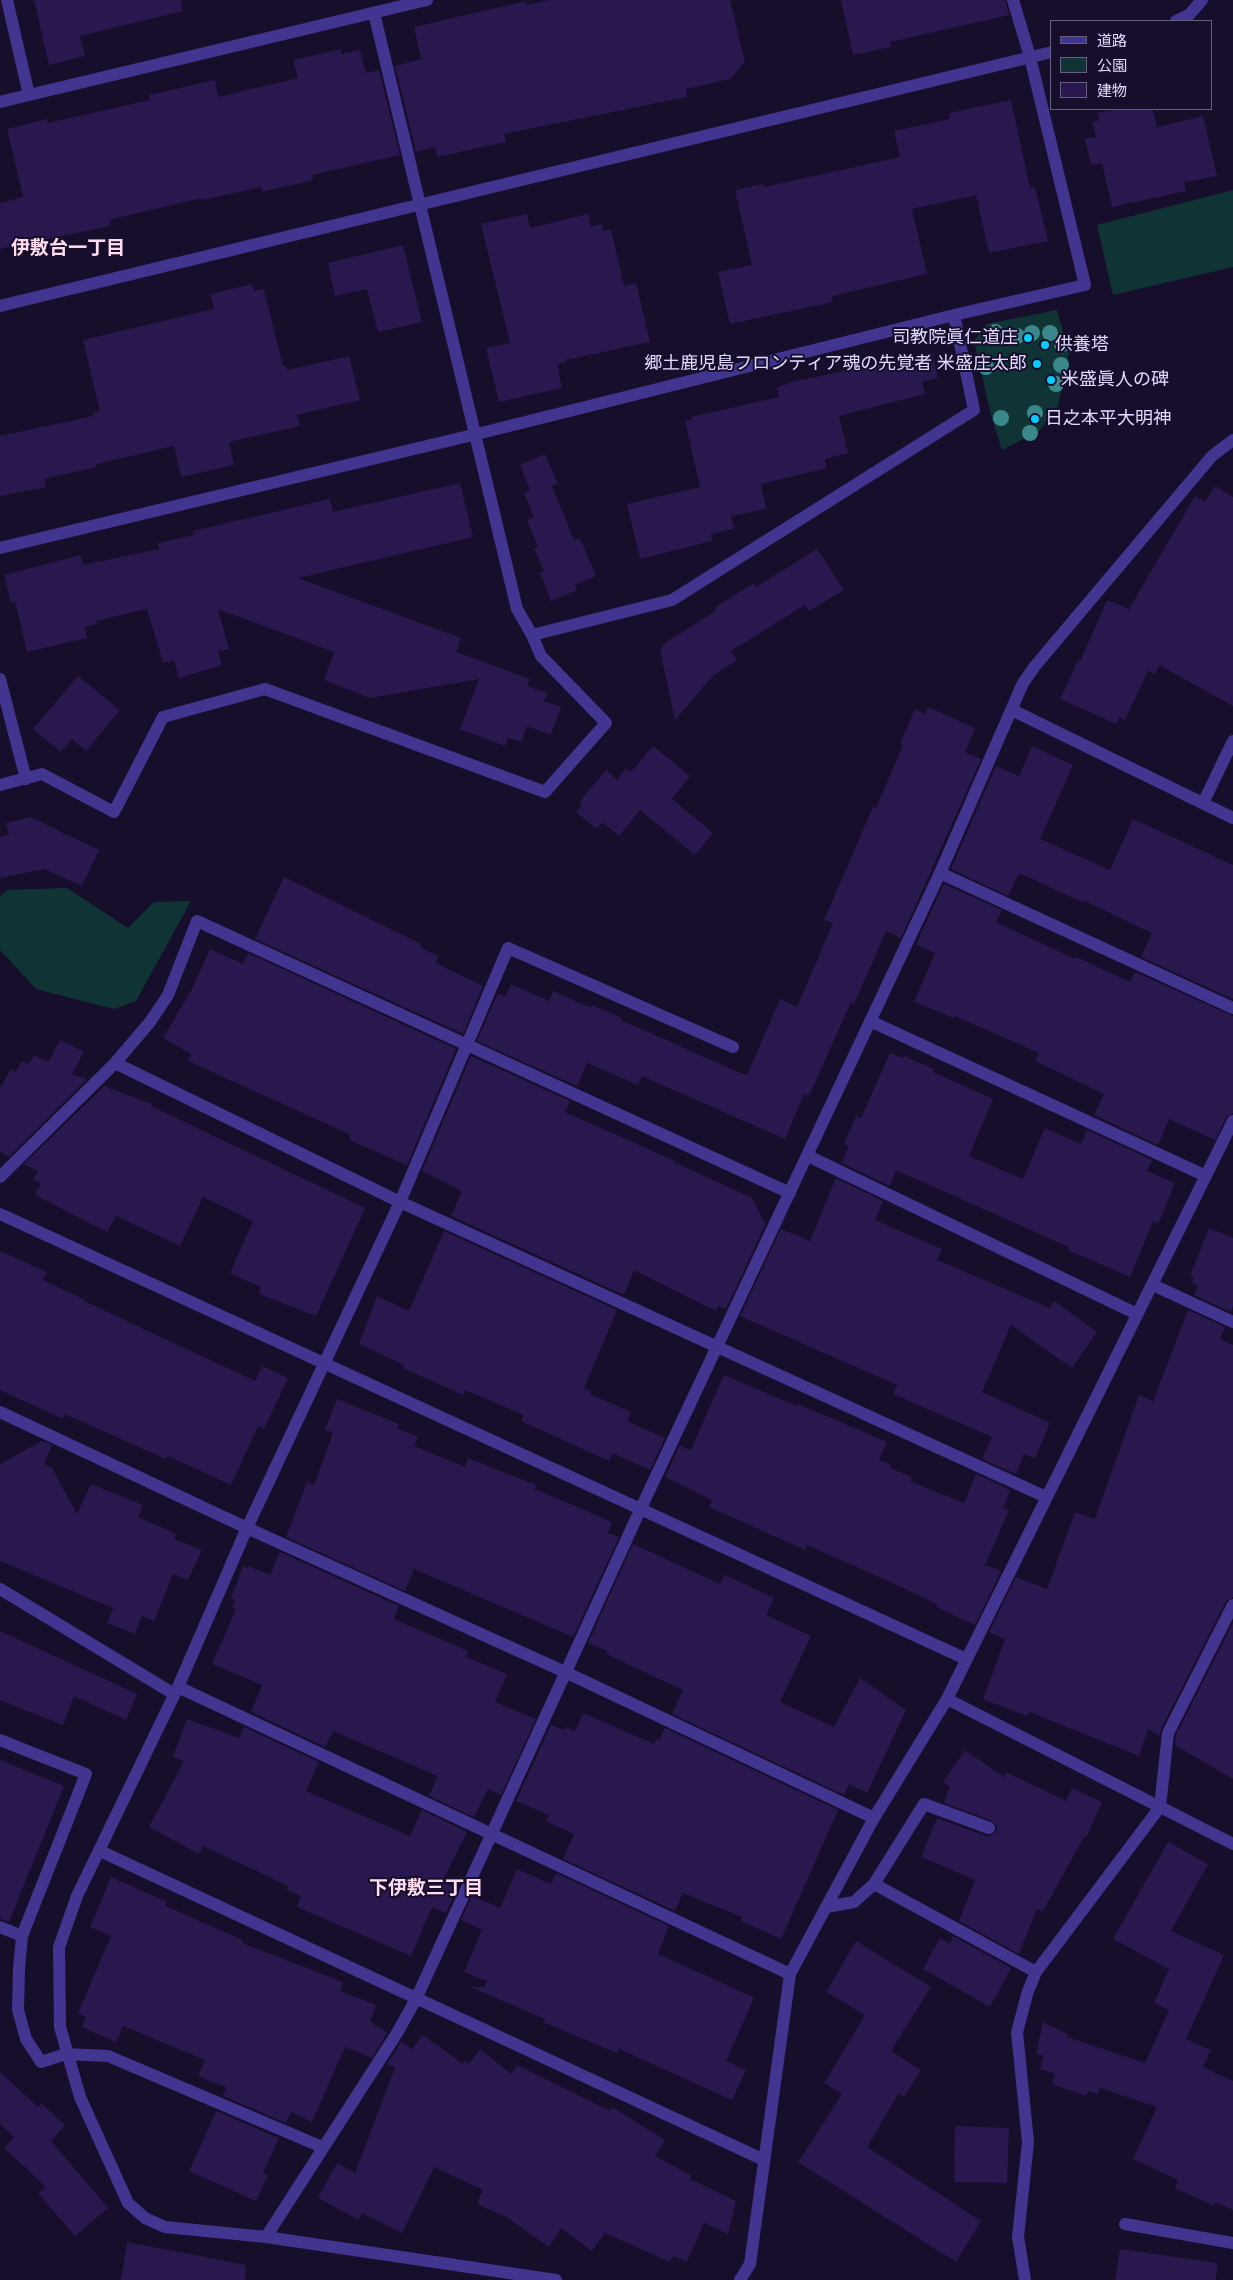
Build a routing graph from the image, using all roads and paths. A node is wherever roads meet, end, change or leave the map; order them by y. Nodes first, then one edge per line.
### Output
1 (6, 0) edge
2 (427, 0) edge
3 (1013, 0) edge
4 (1202, 0) edge
5 (374, 13) junction
6 (1178, 20) edge
7 (1050, 52) edge
8 (1030, 57) junction
9 (29, 95) junction
10 (0, 102) edge
11 (422, 204) junction
12 (0, 306) edge
13 (954, 315) junction
14 (477, 434) junction
15 (1233, 440) edge
16 (0, 548) edge
17 (532, 635) junction
18 (0, 679) edge
19 (1012, 710) junction
20 (1233, 741) edge
21 (26, 779) junction
22 (0, 785) edge
23 (1203, 803) junction
24 (1233, 818) edge
25 (940, 873) junction
26 (1233, 1008) edge
27 (870, 1021) junction
28 (467, 1046) junction
29 (733, 1047) dead end
30 (115, 1063) junction
31 (1233, 1121) edge
32 (808, 1156) junction
33 (1206, 1176) junction
34 (0, 1177) edge
35 (790, 1193) junction
36 (400, 1202) junction
37 (0, 1214) edge
38 (1153, 1285) junction
39 (1137, 1314) junction
40 (1233, 1322) edge
41 (716, 1346) junction
42 (324, 1362) junction
43 (0, 1412) edge
44 (1046, 1497) junction
45 (641, 1508) junction
46 (247, 1528) junction
47 (0, 1589) edge
48 (1233, 1605) edge
49 (966, 1659) junction
50 (565, 1672) junction
51 (176, 1690) junction
52 (946, 1700) junction
53 (0, 1740) edge
54 (1160, 1807) junction
55 (874, 1818) junction
56 (989, 1828) dead end
57 (490, 1833) junction
58 (1233, 1844) edge
59 (100, 1851) junction
60 (874, 1884) junction
61 (826, 1907) junction
62 (0, 1927) edge
63 (22, 1936) junction
64 (1036, 1972) junction
65 (790, 1974) junction
66 (416, 1999) junction
67 (66, 2054) junction
68 (322, 2147) junction
69 (764, 2160) junction
70 (1125, 2224) dead end
71 (266, 2238) junction
72 (1233, 2243) edge
73 (556, 2280) edge
74 (740, 2280) edge
75 (1025, 2280) edge

1 - 9 street
2 - 5 street
3 - 8 street
4 - 6 street
5 - 9 street
5 - 11 street
7 - 8 street
8 - 11 street
8 - 13 street
9 - 10 street
11 - 12 street
11 - 14 street
13 - 14 street
13 - 17 street
14 - 16 street
14 - 17 street
15 - 19 street
17 - 21 street
18 - 21 street
19 - 23 street
19 - 25 street
20 - 23 street
21 - 22 street
23 - 24 street
25 - 26 street
25 - 27 street
27 - 32 street
27 - 33 street
28 - 29 street
28 - 30 street
28 - 35 street
28 - 36 street
30 - 34 street
30 - 36 street
31 - 33 street
32 - 35 street
32 - 39 street
33 - 38 street
35 - 41 street
36 - 41 street
36 - 42 street
37 - 42 street
38 - 39 street
38 - 40 street
39 - 44 street
41 - 44 street
41 - 45 street
42 - 45 street
42 - 46 street
43 - 46 street
44 - 49 street
45 - 49 street
45 - 50 street
46 - 50 street
46 - 51 street
47 - 51 street
48 - 54 street
49 - 52 street
50 - 55 street
50 - 57 street
51 - 57 street
51 - 59 street
52 - 54 street
52 - 55 street
53 - 63 street
54 - 58 street
54 - 64 street
55 - 61 street
56 - 60 street
57 - 65 street
57 - 66 street
59 - 66 street
59 - 67 street
60 - 61 street
60 - 64 street
61 - 65 street
62 - 63 street
63 - 67 street
64 - 75 street
65 - 69 street
66 - 68 street
66 - 69 street
67 - 68 street
67 - 71 street
68 - 71 street
69 - 74 street
70 - 72 street
71 - 73 street

